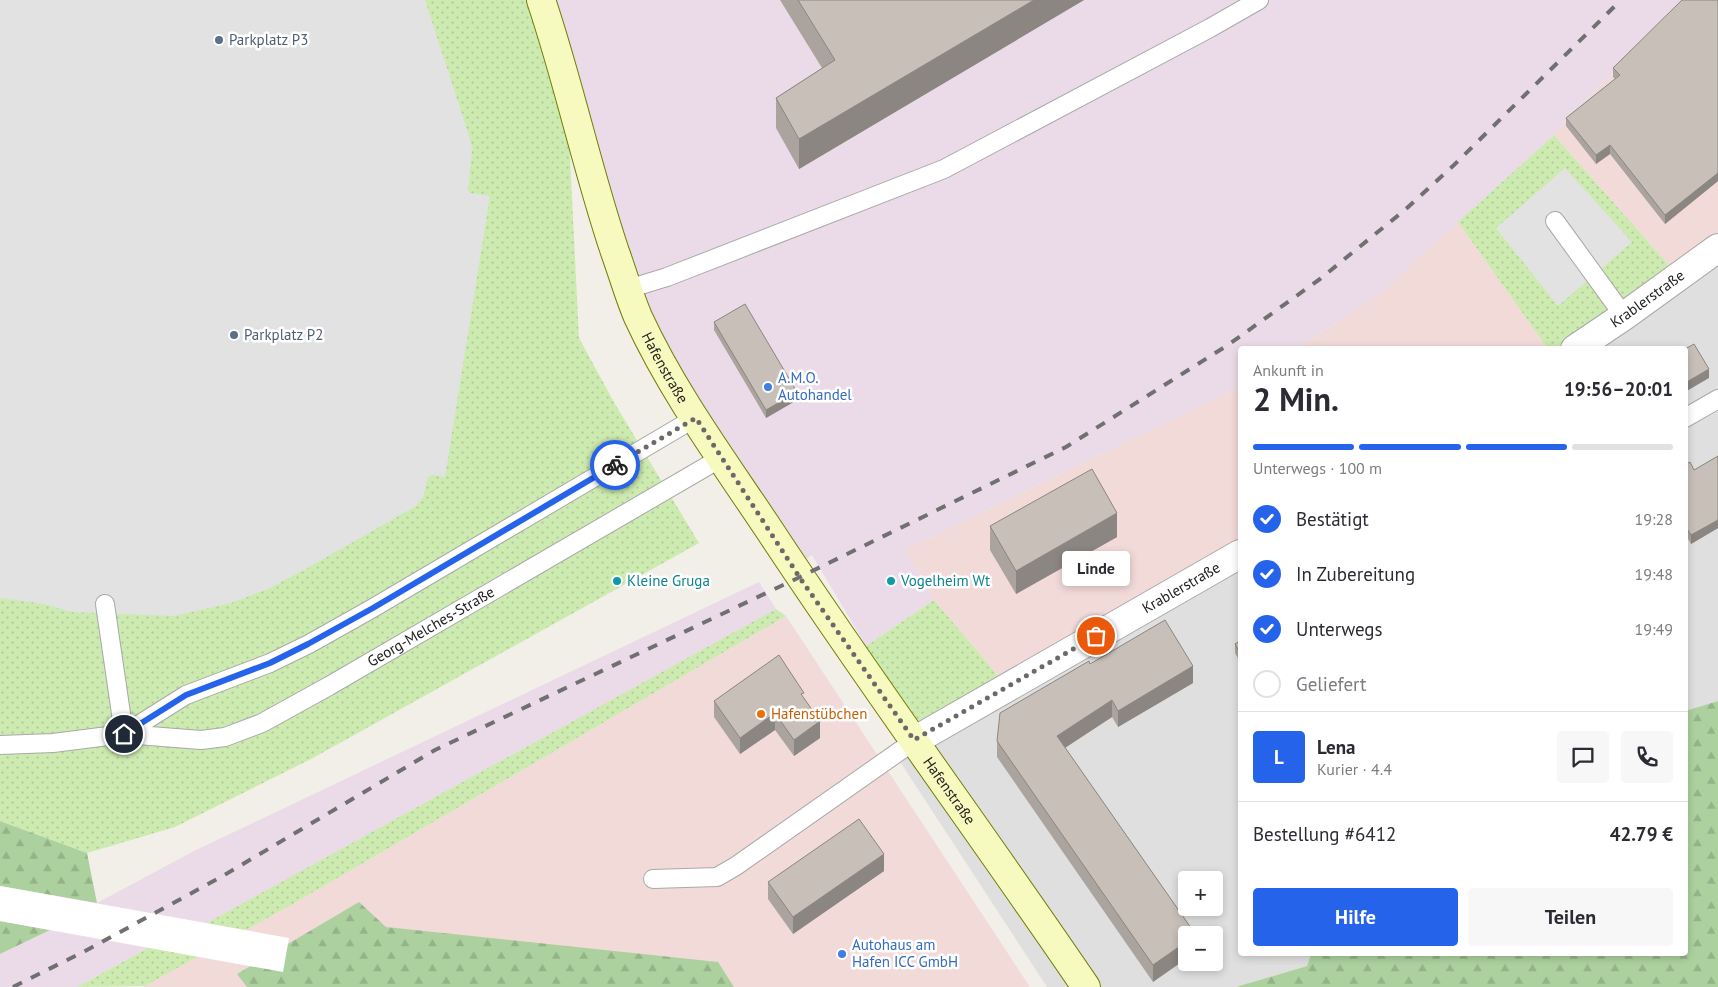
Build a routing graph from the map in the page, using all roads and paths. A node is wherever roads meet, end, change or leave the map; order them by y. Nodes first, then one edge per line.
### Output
1 (541, 0) edge
2 (1259, 0) edge
3 (1554, 221) dead end
4 (1718, 248) edge
5 (628, 289) junction
6 (1624, 316) junction
7 (1579, 346) edge
8 (1718, 399) edge
9 (1688, 416) edge
10 (696, 418) junction
11 (721, 458) junction
12 (1238, 555) edge
13 (105, 604) dead end
14 (124, 734) junction
15 (914, 740) junction
16 (0, 744) edge
17 (653, 879) dead end
18 (1086, 987) edge

1 - 5 main road, Hafenstraße
2 - 5 lane
3 - 6 lane
4 - 6 street, Krablerstraße
5 - 10 main road, Hafenstraße
6 - 7 street, Krablerstraße
8 - 9 lane
10 - 11 main road, Hafenstraße
10 - 14 lane, Georg-Melches-Straße
11 - 14 lane, Georg-Melches-Straße
11 - 15 main road, Hafenstraße
12 - 15 street, Krablerstraße
13 - 14 lane
14 - 16 lane, Georg-Melches-Straße
15 - 17 lane
15 - 18 main road, Hafenstraße

